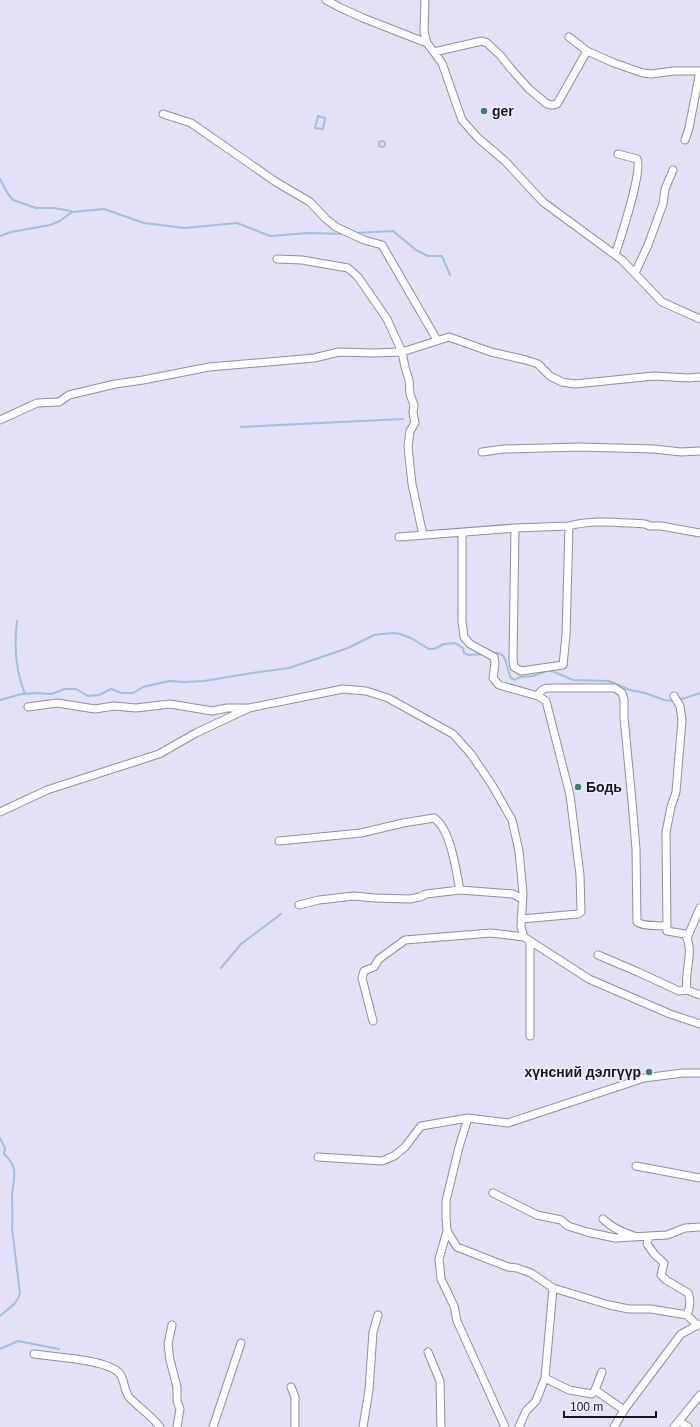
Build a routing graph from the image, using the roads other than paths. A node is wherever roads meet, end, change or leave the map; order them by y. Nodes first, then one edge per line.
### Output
1 (326, 0) edge
2 (425, 0) edge
3 (569, 37) dead end
4 (427, 43) junction
5 (587, 51) junction
6 (434, 52) junction
7 (700, 71) edge
8 (163, 114) dead end
9 (685, 140) dead end
10 (618, 154) dead end
11 (673, 170) dead end
12 (615, 255) junction
13 (277, 259) dead end
14 (635, 273) junction
15 (700, 318) edge
16 (437, 340) junction
17 (402, 352) junction
18 (700, 377) edge
19 (0, 420) edge
20 (700, 451) edge
21 (482, 452) dead end
22 (569, 526) junction
23 (515, 528) junction
24 (462, 533) junction
25 (700, 533) edge
26 (423, 536) junction
27 (399, 537) dead end
28 (538, 696) junction
29 (674, 696) dead end
30 (28, 707) dead end
31 (249, 708) junction
32 (0, 812) edge
33 (278, 841) dead end
34 (460, 890) junction
35 (522, 899) junction
36 (299, 905) dead end
37 (700, 908) edge
38 (521, 919) junction
39 (667, 926) junction
40 (687, 938) junction
41 (527, 939) junction
42 (598, 955) dead end
43 (687, 990) junction
44 (700, 994) edge
45 (373, 1021) dead end
46 (700, 1024) edge
47 (530, 1036) dead end
48 (700, 1073) edge
49 (468, 1118) junction
50 (318, 1157) dead end
51 (636, 1166) dead end
52 (700, 1178) edge
53 (493, 1193) dead end
54 (603, 1219) dead end
55 (700, 1227) edge
56 (447, 1232) junction
57 (649, 1236) junction
58 (638, 1237) junction
59 (553, 1288) junction
60 (378, 1315) dead end
61 (687, 1315) junction
62 (172, 1325) dead end
63 (699, 1325) edge
64 (241, 1343) dead end
65 (428, 1352) dead end
66 (34, 1354) dead end
67 (602, 1372) dead end
68 (545, 1378) junction
69 (290, 1387) dead end
70 (595, 1390) junction
71 (700, 1395) edge
72 (624, 1410) junction
73 (679, 1420) junction
74 (160, 1427) edge
75 (178, 1427) edge
76 (213, 1427) edge
77 (295, 1427) edge
78 (363, 1427) edge
79 (441, 1427) edge
80 (505, 1427) edge
81 (519, 1427) edge
82 (614, 1427) edge
83 (674, 1427) edge
84 (688, 1427) edge

1 - 4 street
2 - 4 street
3 - 5 street
4 - 6 street
5 - 6 street
5 - 7 street
6 - 12 street
7 - 9 street
8 - 16 street
10 - 12 street
11 - 14 street
12 - 14 street
13 - 17 street
14 - 15 street
16 - 17 street
16 - 18 street
17 - 19 street
17 - 26 street
20 - 21 street
22 - 23 street
22 - 23 street
22 - 25 street
23 - 24 street
24 - 26 street
24 - 28 street
26 - 27 street
28 - 38 street
28 - 39 street
29 - 39 street
30 - 31 street
31 - 32 street
31 - 35 street
33 - 34 street
34 - 35 street
34 - 36 street
35 - 38 street
37 - 40 street
38 - 41 street
39 - 40 street
40 - 43 street
41 - 45 street
41 - 46 street
41 - 47 street
42 - 43 street
43 - 44 street
48 - 49 street
49 - 50 street
49 - 56 street
51 - 52 street
53 - 58 street
54 - 58 street
55 - 57 street
56 - 59 street
56 - 80 street
57 - 58 street
57 - 61 street
59 - 61 street
59 - 68 street
60 - 78 street
61 - 63 street
62 - 75 street
63 - 72 street
64 - 76 street
65 - 79 street
66 - 74 street
67 - 70 street
68 - 70 street
68 - 81 street
69 - 77 street
70 - 72 street
71 - 73 street
72 - 82 street
73 - 83 street
73 - 84 street

